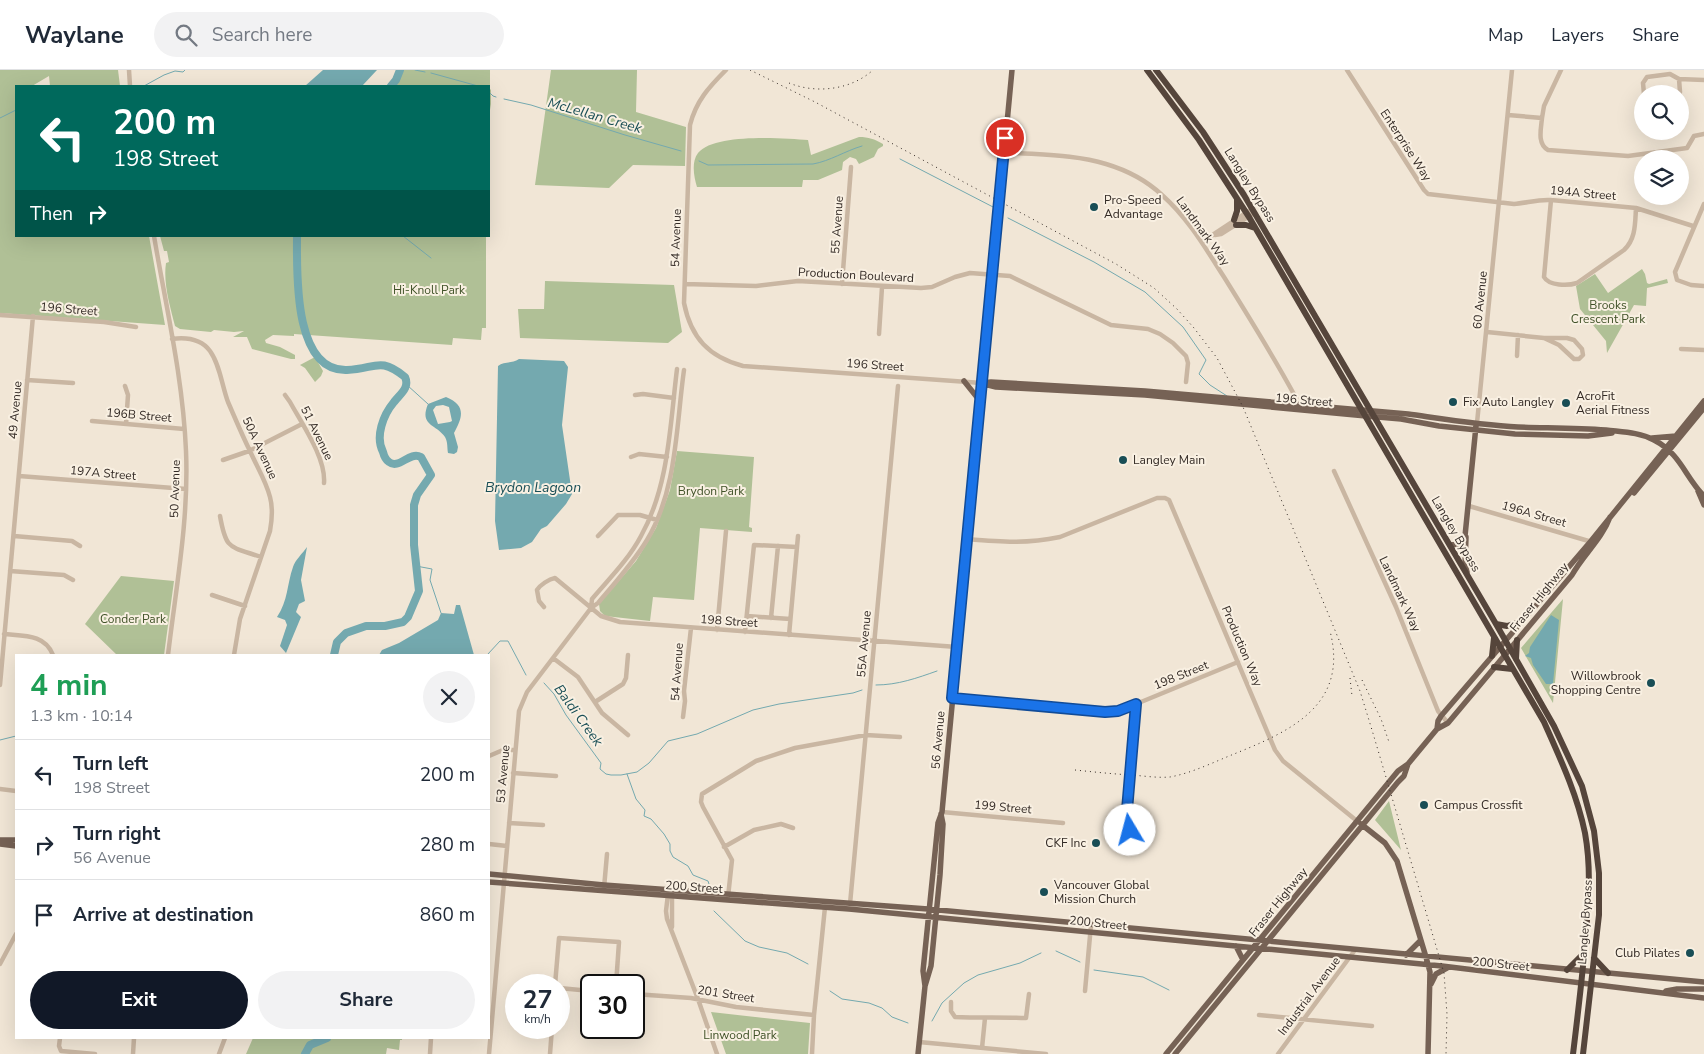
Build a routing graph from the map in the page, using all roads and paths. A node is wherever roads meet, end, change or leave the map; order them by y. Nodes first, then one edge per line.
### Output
1 (128, 70) edge
2 (726, 70) edge
3 (1012, 70) edge
4 (1147, 70) edge
5 (1156, 70) edge
6 (1346, 70) edge
7 (1512, 70) edge
8 (1561, 70) edge
9 (1654, 73) edge
10 (1678, 79) junction
11 (1704, 80) edge
12 (130, 85) edge
13 (1643, 85) edge
14 (1679, 85) edge
15 (1508, 115) junction
16 (1542, 118) junction
17 (1704, 134) edge
18 (1004, 152) junction
19 (851, 167) dead end
20 (1237, 198) junction
21 (1551, 200) junction
22 (1499, 202) junction
23 (1704, 204) edge
24 (1636, 208) junction
25 (1250, 213) junction
26 (1235, 222) junction
27 (1694, 226) junction
28 (1255, 228) junction
29 (154, 237) edge
30 (1202, 242) junction
31 (992, 274) junction
32 (685, 284) junction
33 (842, 284) junction
34 (1704, 286) edge
35 (882, 287) junction
36 (0, 315) edge
37 (33, 316) junction
38 (136, 327) dead end
39 (1487, 332) junction
40 (879, 334) dead end
41 (1518, 335) junction
42 (1544, 338) junction
43 (172, 339) junction
44 (1681, 349) dead end
45 (1704, 350) edge
46 (1516, 356) dead end
47 (766, 368) joint
48 (677, 369) dead end
49 (684, 370) dead end
50 (27, 380) junction
51 (964, 381) junction
52 (1186, 382) dead end
53 (73, 383) dead end
54 (982, 383) junction
55 (125, 386) dead end
56 (898, 386) dead end
57 (285, 395) dead end
58 (635, 395) dead end
59 (680, 397) junction
60 (673, 398) junction
61 (1296, 398) dead end
62 (980, 401) junction
63 (1704, 401) edge
64 (1704, 408) edge
65 (92, 421) dead end
66 (126, 424) junction
67 (302, 424) junction
68 (1476, 426) junction
69 (184, 428) junction
70 (1576, 428) junction
71 (1596, 430) junction
72 (1625, 432) junction
73 (1565, 434) junction
74 (1588, 436) junction
75 (1676, 436) junction
76 (1652, 438) junction
77 (250, 451) junction
78 (1669, 451) junction
79 (631, 457) dead end
80 (666, 457) junction
81 (673, 458) junction
82 (224, 460) dead end
83 (1334, 471) dead end
84 (19, 476) junction
85 (324, 483) dead end
86 (186, 489) junction
87 (1697, 489) junction
88 (1704, 496) edge
89 (1704, 505) edge
90 (1468, 506) junction
91 (220, 516) dead end
92 (650, 518) junction
93 (657, 520) junction
94 (726, 531) dead end
95 (1466, 532) junction
96 (14, 536) junction
97 (598, 536) dead end
98 (798, 536) dead end
99 (967, 539) junction
100 (1592, 542) junction
101 (1450, 545) junction
102 (80, 546) dead end
103 (778, 546) junction
104 (797, 547) junction
105 (261, 557) junction
106 (10, 571) junction
107 (1467, 574) junction
108 (73, 580) dead end
109 (212, 595) dead end
110 (244, 606) junction
111 (544, 607) dead end
112 (591, 608) junction
113 (747, 616) junction
114 (771, 618) junction
115 (790, 619) junction
116 (1520, 622) junction
117 (1496, 624) junction
118 (691, 628) junction
119 (717, 630) junction
120 (745, 632) junction
121 (4, 634) junction
122 (789, 635) junction
123 (1494, 636) junction
124 (1505, 640) junction
125 (1517, 640) junction
126 (874, 641) junction
127 (957, 647) junction
128 (1499, 647) junction
129 (1510, 648) junction
130 (53, 654) edge
131 (168, 654) edge
132 (234, 654) edge
133 (628, 655) dead end
134 (1504, 655) junction
135 (1492, 656) junction
136 (553, 658) junction
137 (1516, 659) junction
138 (1238, 662) junction
139 (1494, 667) junction
140 (1512, 669) junction
141 (0, 685) edge
142 (952, 698) junction
143 (595, 702) junction
144 (1136, 704) junction
145 (1441, 716) junction
146 (683, 717) dead end
147 (1448, 723) junction
148 (1437, 729) junction
149 (628, 735) dead end
150 (866, 735) junction
151 (900, 736) dead end
152 (515, 750) junction
153 (490, 756) edge
154 (1408, 764) junction
155 (512, 773) junction
156 (556, 776) dead end
157 (0, 789) edge
158 (15, 791) edge
159 (941, 813) junction
160 (1371, 816) junction
161 (1357, 821) junction
162 (1063, 822) dead end
163 (509, 823) junction
164 (543, 826) dead end
165 (1363, 826) junction
166 (793, 828) dead end
167 (1130, 830) dead end
168 (1372, 833) junction
169 (0, 840) edge
170 (15, 840) edge
171 (0, 844) edge
172 (490, 844) edge
173 (15, 846) edge
174 (508, 846) junction
175 (724, 847) junction
176 (607, 854) dead end
177 (934, 857) junction
178 (940, 863) junction
179 (490, 874) edge
180 (505, 875) junction
181 (490, 882) edge
182 (504, 883) junction
183 (604, 888) junction
184 (670, 894) junction
185 (728, 897) junction
186 (850, 904) junction
187 (825, 907) junction
188 (928, 909) junction
189 (936, 910) junction
190 (927, 916) junction
191 (935, 917) junction
192 (1091, 925) junction
193 (1090, 932) junction
194 (15, 936) edge
195 (1259, 941) junction
196 (1420, 941) junction
197 (1268, 942) junction
198 (1236, 946) junction
199 (1254, 948) junction
200 (1262, 948) junction
201 (1355, 950) junction
202 (1585, 952) junction
203 (1406, 955) junction
204 (1350, 957) junction
205 (1426, 957) junction
206 (1594, 958) junction
207 (1243, 960) junction
208 (0, 964) edge
209 (1428, 965) junction
210 (1447, 968) junction
211 (1567, 970) junction
212 (1583, 971) junction
213 (1593, 972) junction
214 (1608, 973) junction
215 (556, 974) edge
216 (617, 974) edge
217 (1581, 982) junction
218 (1704, 982) edge
219 (1592, 984) junction
220 (925, 986) junction
221 (1430, 988) junction
222 (1704, 989) edge
223 (1084, 991) dead end
224 (1659, 992) junction
225 (1029, 994) dead end
226 (645, 995) edge
227 (1704, 998) edge
228 (698, 1000) junction
229 (951, 1002) dead end
230 (1259, 1015) dead end
231 (814, 1016) junction
232 (985, 1018) junction
233 (1304, 1019) junction
234 (1372, 1026) dead end
235 (60, 1039) edge
236 (134, 1039) edge
237 (225, 1039) edge
238 (432, 1039) edge
239 (551, 1039) edge
240 (919, 1042) junction
241 (982, 1048) junction
242 (95, 1054) edge
243 (133, 1054) edge
244 (219, 1054) edge
245 (430, 1054) edge
246 (489, 1054) edge
247 (550, 1054) edge
248 (717, 1054) edge
249 (812, 1054) edge
250 (918, 1054) edge
251 (1046, 1054) edge
252 (1166, 1054) edge
253 (1175, 1054) edge
254 (1278, 1054) edge
255 (1428, 1054) edge
256 (1573, 1054) edge
257 (1583, 1054) edge

1 - 12 street
2 - 32 street, 54 Avenue
3 - 18 main road, 56 Avenue
4 - 20 highway, Langley Bypass
5 - 25 highway, Langley Bypass
6 - 22 street, Enterprise Way
7 - 15 street, 60 Avenue
8 - 16 street
9 - 10 street
9 - 13 street
10 - 11 street
10 - 14 street
15 - 16 street
15 - 22 street, 60 Avenue
16 - 17 street
18 - 30 street, Landmark Way
18 - 31 main road, 56 Avenue
19 - 33 street, 55 Avenue
20 - 25 highway, Langley Bypass
20 - 26 highway
21 - 22 street, 194A Street
21 - 24 street, 194A Street
21 - 24 street
22 - 39 street, 60 Avenue
23 - 27 street
24 - 27 street, 194A Street
25 - 26 street
25 - 28 highway, Langley Bypass
25 - 101 highway, Langley Bypass
26 - 28 highway
26 - 30 street
27 - 34 street
28 - 123 highway, Langley Bypass
29 - 43 street, 50 Avenue
30 - 61 street, Landmark Way
31 - 35 street, Production Boulevard
31 - 52 street, Production Boulevard
31 - 54 main road, 56 Avenue
32 - 33 street, Production Boulevard
32 - 47 street, 54 Avenue
33 - 35 street, Production Boulevard
35 - 40 street
36 - 37 street, 196 Street
37 - 38 street, 196 Street
37 - 50 street, 49 Avenue
39 - 41 street
39 - 68 street, 60 Avenue
41 - 42 street
41 - 46 street
42 - 42 street
43 - 69 street, 50 Avenue
43 - 77 street, 50A Avenue
44 - 45 street
47 - 51 street, 196 Street
48 - 60 street, 53 Avenue
49 - 59 street, 53 Avenue
50 - 53 street
50 - 84 street, 49 Avenue
51 - 54 street, 196 Street
51 - 62 main road
54 - 62 main road, 56 Avenue
54 - 68 main road, 196 Street
55 - 66 street
56 - 126 street, 55A Avenue
57 - 67 street, 51 Avenue
58 - 60 street
59 - 60 street
59 - 81 street, 53 Avenue
60 - 80 street, 53 Avenue
62 - 99 main road, 56 Avenue
63 - 75 main road, Fraser Highway
64 - 78 main road, Fraser Highway
65 - 66 street, 196B Street
66 - 69 street, 196B Street
67 - 77 street
67 - 85 street, 51 Avenue
68 - 70 main road, 196 Street
68 - 73 main road, 196 Street
68 - 90 main road, 60 Avenue
69 - 86 street, 50 Avenue
70 - 71 main road, 196 Street
70 - 73 main road
71 - 72 main road, 196 Street
71 - 74 main road
72 - 74 main road, 196 Street
72 - 76 main road, 196 Street
73 - 74 main road, 196 Street
75 - 76 main road
75 - 78 main road, Fraser Highway
76 - 78 main road, 196 Street
77 - 82 street
77 - 105 street, 50A Avenue
78 - 87 main road, 196 Street
78 - 100 main road, Fraser Highway
79 - 80 street
80 - 81 street
80 - 92 street, 53 Avenue
81 - 93 street, 53 Avenue
83 - 145 street, Landmark Way
84 - 86 street, 197A Street
84 - 96 street, 49 Avenue
86 - 131 street, 50 Avenue
87 - 88 main road
87 - 89 main road
90 - 95 main road, 60 Avenue
90 - 100 street, 196A Street
91 - 105 street
92 - 93 street
92 - 97 street
92 - 112 street, 53 Avenue
93 - 112 street, 53 Avenue
94 - 119 street
95 - 101 main road
95 - 107 main road, 60 Avenue
96 - 102 street
96 - 106 street, 49 Avenue
98 - 104 street
99 - 127 main road, 56 Avenue
99 - 138 street, Production Way
100 - 116 main road, Fraser Highway
100 - 125 main road, Fraser Highway
101 - 107 highway, Langley Bypass
103 - 104 street
103 - 113 street
103 - 114 street
104 - 115 street
105 - 110 street, 50A Avenue
106 - 108 street
106 - 121 street, 49 Avenue
107 - 117 highway, Langley Bypass
109 - 110 street
110 - 132 street, 50A Avenue
111 - 112 street, 198 Street
112 - 118 street, 198 Street
112 - 136 street, 53 Avenue
113 - 114 street
113 - 120 street
114 - 115 street
115 - 122 street
116 - 117 highway
116 - 124 main road, Fraser Highway
117 - 124 highway, Langley Bypass
118 - 119 street, 198 Street
118 - 146 street, 54 Avenue
119 - 120 street, 198 Street
120 - 122 street, 198 Street
121 - 130 street
121 - 141 street, 49 Avenue
122 - 126 street, 198 Street
123 - 128 highway, Langley Bypass
123 - 135 highway
124 - 128 main road, Fraser Highway
124 - 129 highway, Langley Bypass
125 - 129 main road, Fraser Highway
125 - 137 highway
126 - 127 street, 198 Street
126 - 150 street, 55A Avenue
127 - 142 main road, 56 Avenue
128 - 134 highway, Langley Bypass
128 - 135 main road, Fraser Highway
129 - 134 main road, Fraser Highway
129 - 137 highway, Langley Bypass
133 - 143 street
134 - 139 main road, Fraser Highway
134 - 140 highway, Langley Bypass
135 - 145 main road, Fraser Highway
136 - 143 street
136 - 152 street, 53 Avenue
137 - 206 highway, Langley Bypass
138 - 144 street, 198 Street
138 - 161 street, Production Way
139 - 140 highway
139 - 147 main road, Fraser Highway
140 - 202 highway, Langley Bypass
142 - 144 street, 198 Street
142 - 159 main road, 56 Avenue
143 - 149 street
144 - 167 street
145 - 147 street, Landmark Way
145 - 148 main road, Fraser Highway
147 - 148 main road, Fraser Highway
148 - 154 main road, Fraser Highway
150 - 151 street
150 - 175 street
150 - 186 street, 55A Avenue
152 - 153 street
152 - 155 street, 53 Avenue
154 - 160 main road, Fraser Highway
154 - 161 main road, Fraser Highway
155 - 156 street
155 - 163 street, 53 Avenue
157 - 158 street
159 - 162 street, 199 Street
159 - 177 main road, 56 Avenue
159 - 178 main road, 56 Avenue
160 - 165 main road, Fraser Highway
160 - 168 main road
161 - 165 main road, Production Way
161 - 195 main road, Fraser Highway
163 - 164 street
163 - 174 street, 53 Avenue
165 - 168 main road, Production Way
165 - 197 main road, Fraser Highway
166 - 175 street
168 - 196 main road, Production Way
169 - 170 main road
171 - 173 main road
172 - 174 street
174 - 180 street, 53 Avenue
175 - 185 street
176 - 183 street
177 - 178 main road
177 - 188 main road, 56 Avenue
178 - 189 main road, 56 Avenue
179 - 180 main road, 200 Street
180 - 182 street, 53 Avenue
180 - 183 main road, 200 Street
181 - 182 main road, 200 Street
182 - 183 main road, 200 Street
182 - 246 street, 53 Avenue
183 - 184 main road, 200 Street
184 - 185 main road, 200 Street
184 - 228 street
185 - 186 main road, 200 Street
185 - 187 main road, 200 Street
186 - 188 main road, 200 Street
187 - 190 main road, 200 Street
187 - 231 street
188 - 189 main road, 200 Street
188 - 190 main road, 56 Avenue
189 - 191 main road, 56 Avenue
189 - 192 main road, 200 Street
190 - 191 main road, 200 Street
190 - 220 main road, 56 Avenue
191 - 193 main road, 200 Street
191 - 220 main road, 56 Avenue
192 - 193 street
192 - 195 main road, 200 Street
193 - 198 main road, 200 Street
193 - 223 street
194 - 208 street
195 - 197 main road, 200 Street
195 - 199 main road, Fraser Highway
196 - 203 main road
196 - 205 main road, Production Way
197 - 200 main road, Fraser Highway
197 - 201 main road, 200 Street
198 - 199 main road, 200 Street
198 - 207 main road
199 - 200 main road, 200 Street
199 - 207 main road, Fraser Highway
200 - 204 main road, 200 Street
200 - 253 main road, Fraser Highway
201 - 203 main road, 200 Street
201 - 204 street, Industrial Avenue
202 - 211 highway
202 - 212 highway, Langley Bypass
203 - 205 main road, 200 Street
204 - 209 main road, 200 Street
204 - 233 street, Industrial Avenue
205 - 209 main road, Production Way
205 - 211 main road, 200 Street
206 - 213 highway, Langley Bypass
206 - 214 highway
207 - 252 main road, Fraser Highway
209 - 210 main road, 200 Street
209 - 221 main road, Production Way
210 - 217 main road, 200 Street
210 - 221 main road
211 - 212 main road, 200 Street
212 - 213 main road, 200 Street
212 - 217 highway, Langley Bypass
213 - 214 main road, 200 Street
213 - 219 highway, Langley Bypass
214 - 218 main road, 200 Street
215 - 216 street
217 - 219 main road, 200 Street
217 - 256 highway, Langley Bypass
219 - 224 main road, 200 Street
219 - 257 highway, Langley Bypass
220 - 240 main road, 56 Avenue
221 - 255 main road, Production Way
222 - 224 main road
224 - 227 main road, 200 Street
225 - 232 street
226 - 228 street, 201 Street
228 - 231 street, 201 Street
228 - 248 street
229 - 232 street
230 - 233 street
231 - 249 street
232 - 241 street
233 - 234 street
233 - 254 street, Industrial Avenue
235 - 242 street
236 - 243 street
237 - 244 street
238 - 245 street
239 - 247 street
240 - 241 street
240 - 250 main road, 56 Avenue
241 - 251 street

